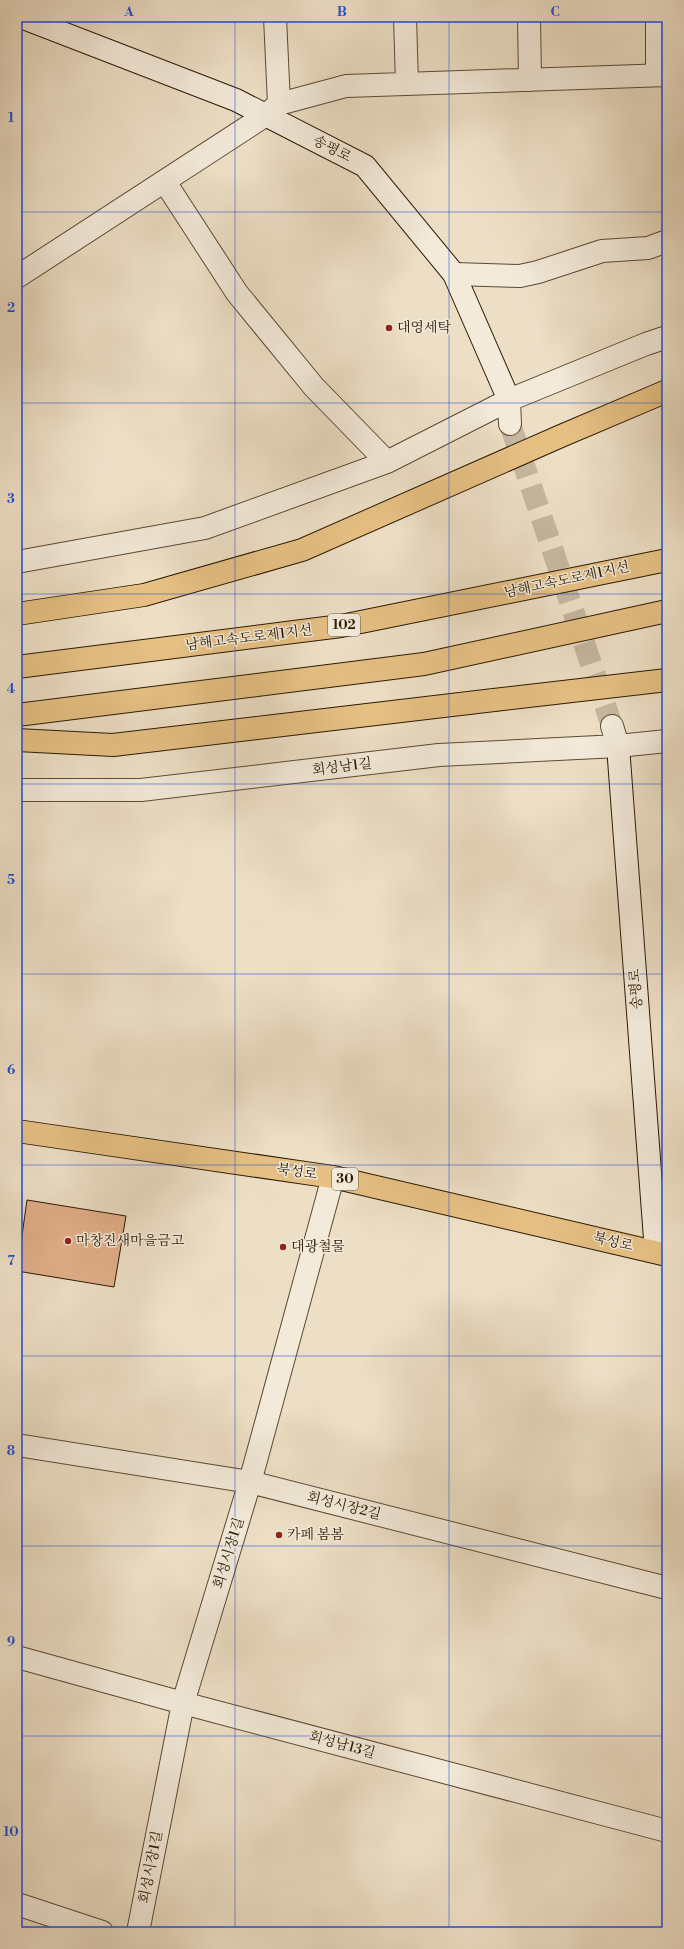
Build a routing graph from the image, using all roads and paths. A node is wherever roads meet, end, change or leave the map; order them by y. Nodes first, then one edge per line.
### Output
1 (21, 17) edge
2 (275, 17) edge
3 (405, 17) edge
4 (529, 17) edge
5 (657, 17) edge
6 (662, 75) edge
7 (530, 80) junction
8 (407, 84) junction
9 (272, 109) junction
10 (165, 182) junction
11 (667, 241) edge
12 (454, 274) junction
13 (17, 276) edge
14 (667, 338) edge
15 (667, 391) edge
16 (509, 400) junction
17 (510, 424) tunnel mouth
18 (387, 462) junction
19 (667, 560) edge
20 (17, 562) edge
21 (667, 610) edge
22 (17, 614) edge
23 (17, 667) edge
24 (667, 680) edge
25 (17, 715) edge
26 (615, 736) junction
27 (17, 740) edge
28 (667, 741) edge
29 (17, 790) edge
30 (17, 1131) edge
31 (333, 1177) junction
32 (662, 1254) edge
33 (17, 1445) edge
34 (250, 1482) junction
35 (667, 1588) edge
36 (17, 1657) edge
37 (183, 1703) junction
38 (667, 1831) edge
39 (17, 1904) edge
40 (102, 1932) edge
41 (138, 1932) edge

1 - 9 street, 송평로
2 - 9 street
3 - 8 street
4 - 7 street
5 - 6 street
6 - 7 street
7 - 8 street
8 - 9 street
9 - 10 street
9 - 12 street, 송평로
10 - 13 street
10 - 18 street
11 - 12 street
12 - 16 street, 송평로
14 - 16 street
15 - 22 main road
16 - 17 street, 송평로
16 - 18 street
18 - 20 street
19 - 23 main road, 남해고속도로제1지선 / 102
21 - 25 main road
24 - 27 main road, bridge
26 - 28 street, 회성남1길
26 - 29 street, 회성남1길
26 - 32 street, 송평로
30 - 31 main road, 북성로 / 30
31 - 32 main road, 북성로 / 30
31 - 34 street, 회성시장1길
33 - 34 street, 회성시장2길
34 - 35 street, 회성시장2길
34 - 37 street, 회성시장1길
36 - 37 street, 회성남13길
37 - 38 street, 회성남13길
37 - 41 street, 회성시장1길
39 - 40 street

